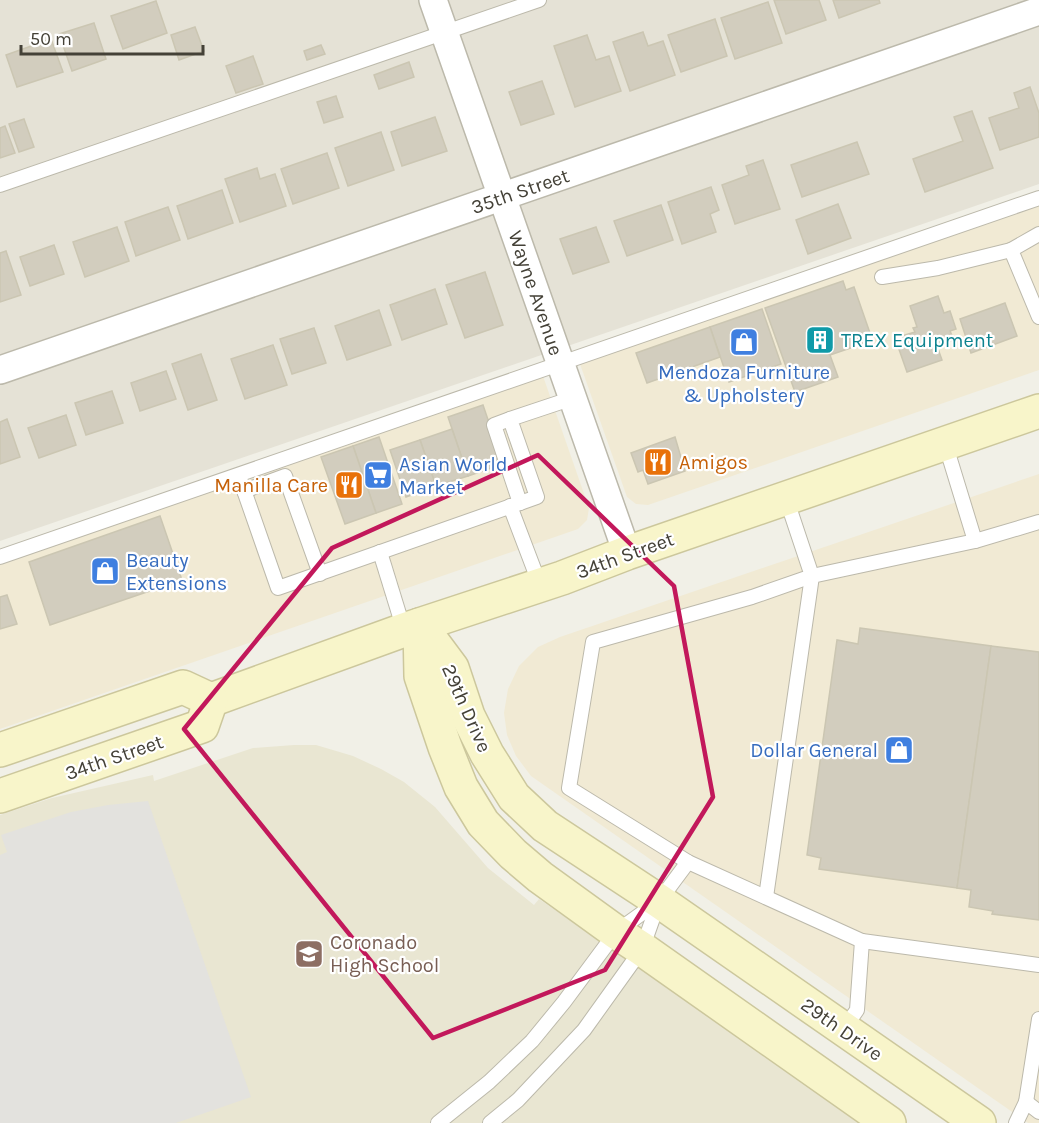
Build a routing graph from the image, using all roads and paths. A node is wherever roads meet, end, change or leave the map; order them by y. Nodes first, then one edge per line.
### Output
1 (433, 0) edge
2 (539, 0) edge
3 (1039, 11) edge
4 (445, 33) junction
5 (0, 185) edge
6 (502, 197) junction
7 (1039, 198) edge
8 (1039, 234) edge
9 (1011, 250) junction
10 (882, 277) dead end
11 (1039, 317) edge
12 (561, 365) junction
13 (0, 370) edge
14 (573, 398) junction
15 (1039, 411) edge
16 (945, 443) junction
17 (239, 476) junction
18 (244, 491) junction
19 (786, 498) junction
20 (515, 504) junction
21 (1039, 522) edge
22 (975, 541) junction
23 (380, 552) junction
24 (627, 553) junction
25 (0, 557) edge
26 (320, 573) junction
27 (812, 576) junction
28 (540, 585) junction
29 (412, 628) junction
30 (211, 700) junction
31 (0, 750) edge
32 (0, 796) edge
33 (688, 862) junction
34 (766, 897) junction
35 (659, 901) junction
36 (629, 941) junction
37 (862, 941) junction
38 (1039, 965) edge
39 (1039, 1019) edge
40 (843, 1030) junction
41 (1026, 1102) junction
42 (1039, 1112) edge
43 (438, 1123) edge
44 (490, 1123) edge
45 (889, 1123) edge
46 (978, 1123) edge
47 (1016, 1123) edge

1 - 4 street, Wayne Avenue
2 - 4 lane
3 - 6 street, 35th Street
4 - 5 lane
4 - 6 street, Wayne Avenue
6 - 12 street, Wayne Avenue
6 - 13 street, 35th Street
7 - 12 lane
8 - 9 lane
9 - 10 lane
9 - 11 lane
12 - 14 street, Wayne Avenue
12 - 17 lane
14 - 20 lane
14 - 24 street, Wayne Avenue
15 - 16 street, 34th Street
16 - 19 street, 34th Street
16 - 22 lane
17 - 18 lane
17 - 25 lane
18 - 26 lane
18 - 26 lane
19 - 24 street, 34th Street
19 - 27 lane
20 - 23 lane
20 - 28 lane
21 - 22 lane
22 - 27 lane
23 - 26 lane
23 - 29 lane
24 - 28 street, 34th Street
27 - 33 lane
27 - 34 lane
28 - 29 street, 34th Street
29 - 30 street, 34th Street
29 - 35 street, 29th Drive
29 - 36 street, 29th Drive
30 - 31 street
30 - 32 street, 34th Street
33 - 34 lane
33 - 35 lane
34 - 37 lane
35 - 36 lane
35 - 36 lane
35 - 40 street, 29th Drive
36 - 43 lane
36 - 44 lane
36 - 45 street, 29th Drive
37 - 38 lane
37 - 40 lane
39 - 41 lane
40 - 46 street, 29th Drive
41 - 42 lane
41 - 47 lane

